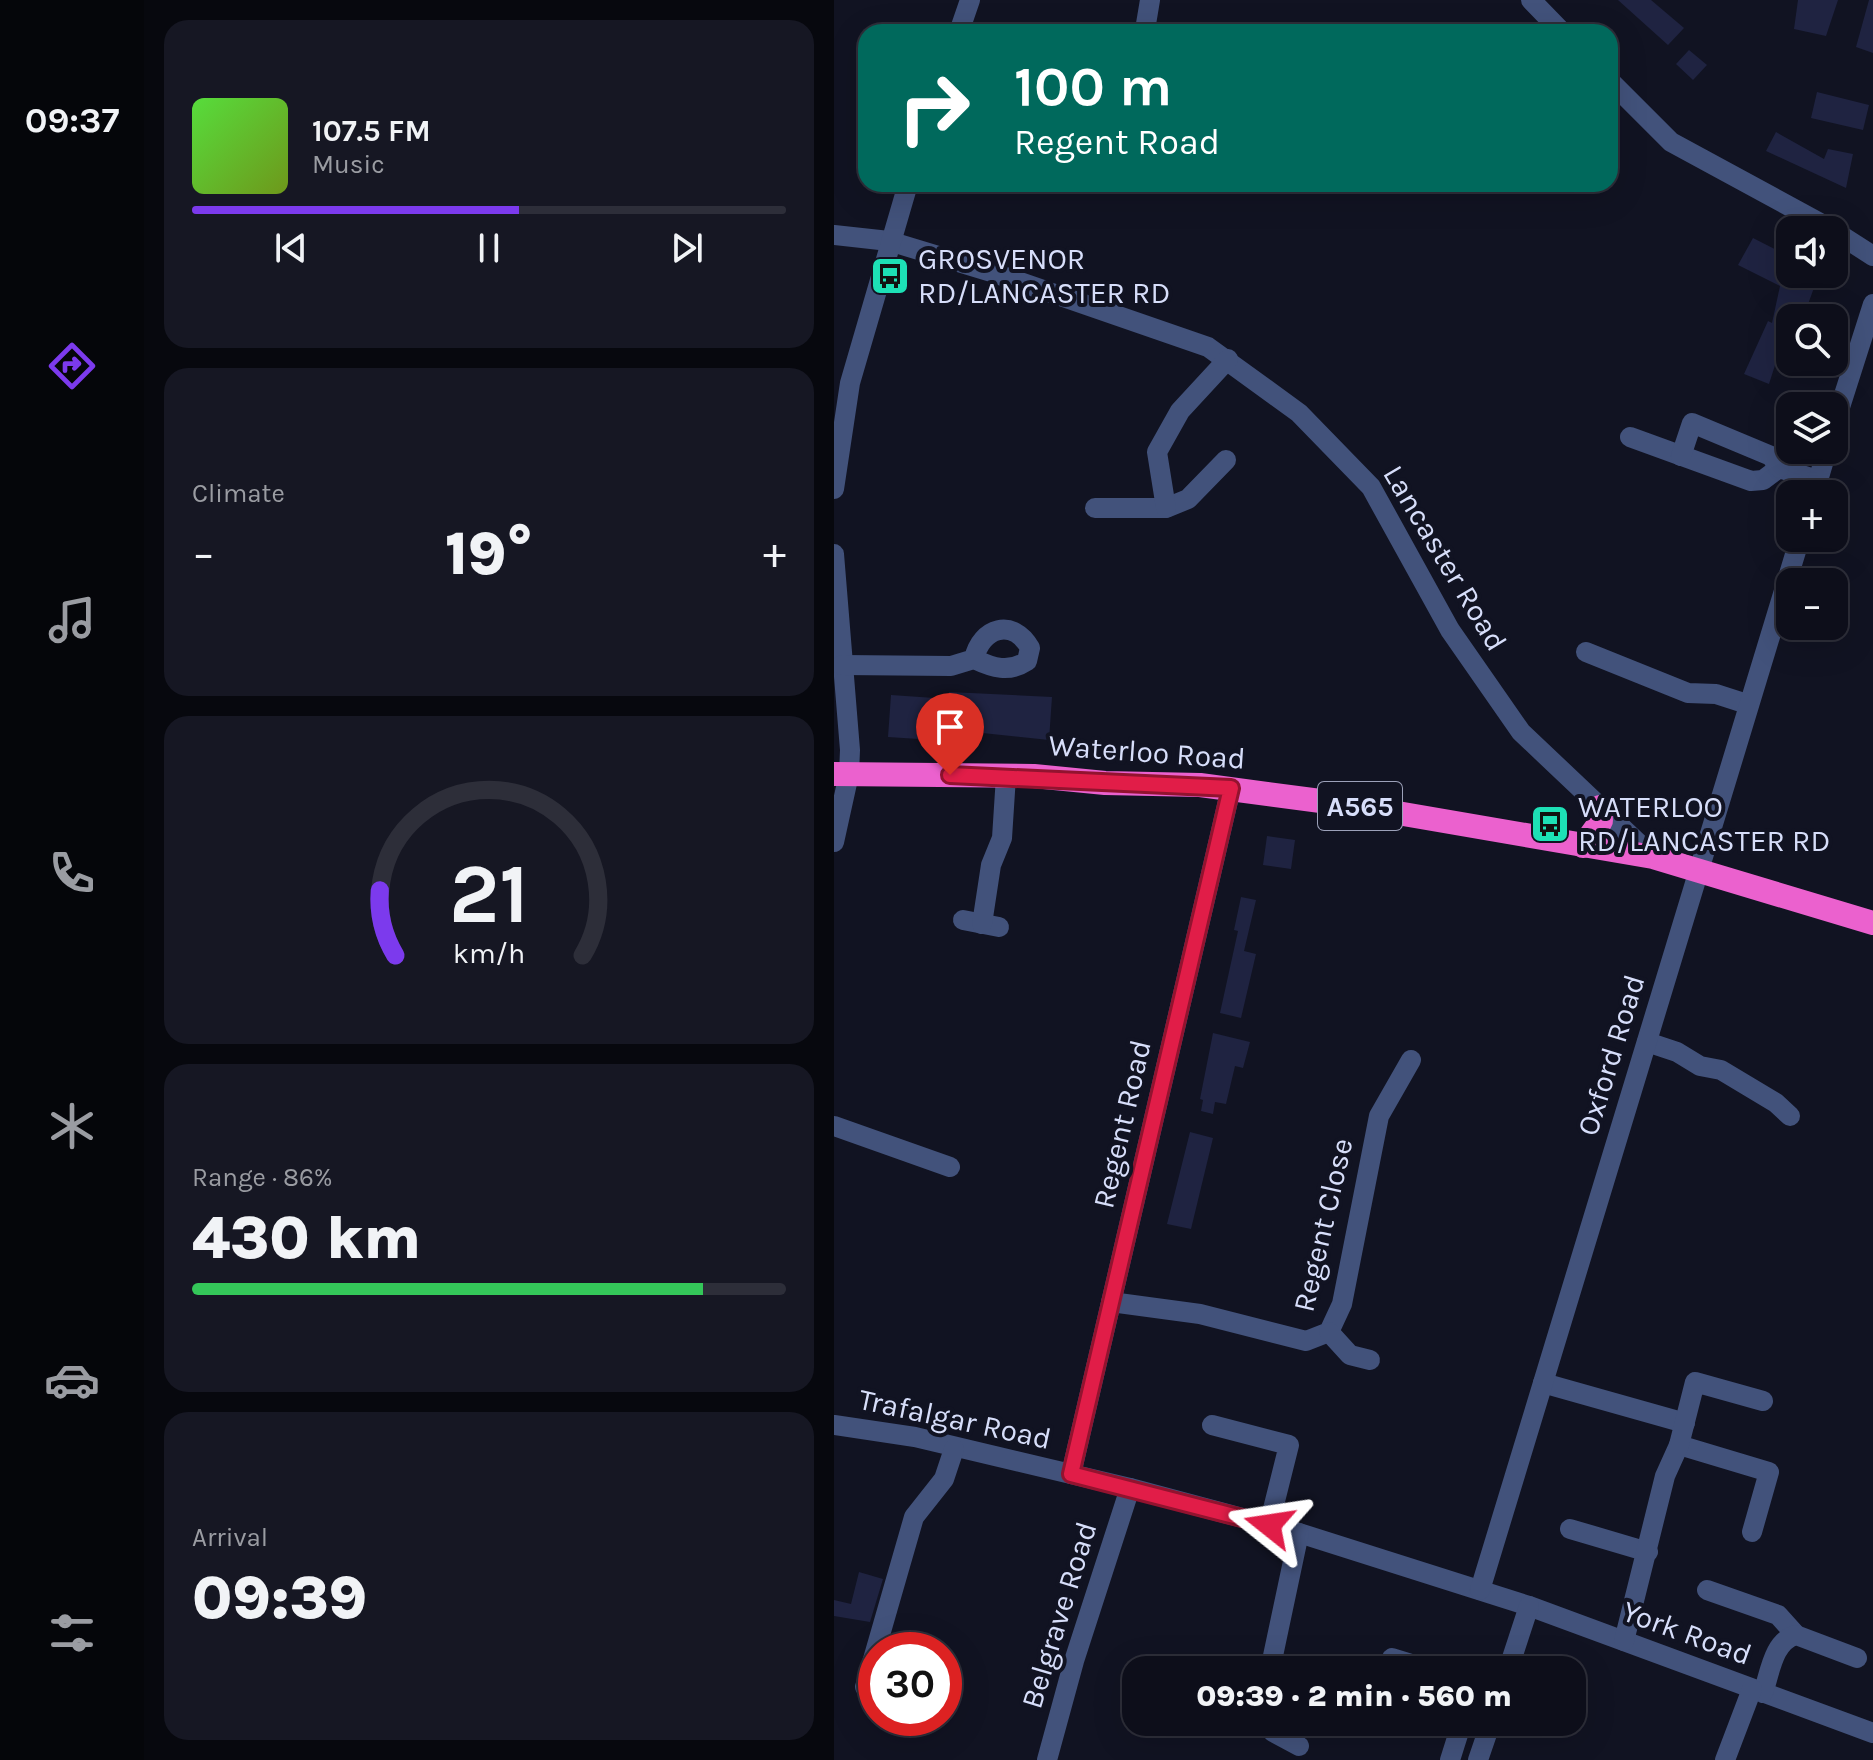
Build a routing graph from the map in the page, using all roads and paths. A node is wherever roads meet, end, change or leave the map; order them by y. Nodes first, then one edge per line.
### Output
1 (970, 0) edge
2 (1150, 0) edge
3 (1531, 0) edge
4 (962, 24) edge
5 (1146, 24) edge
6 (1554, 24) edge
7 (1618, 89) edge
8 (905, 192) edge
9 (1807, 216) edge
10 (834, 235) edge
11 (1848, 240) edge
12 (889, 241) junction
13 (1873, 256) edge
14 (1873, 304) edge
15 (1228, 359) junction
16 (1845, 392) edge
17 (1630, 437) dead end
18 (1681, 456) junction
19 (1226, 460) dead end
20 (1779, 468) junction
21 (1802, 480) edge
22 (834, 489) edge
23 (1095, 508) dead end
24 (1166, 508) junction
25 (1796, 552) edge
26 (834, 554) edge
27 (1586, 652) dead end
28 (974, 659) dead end
29 (842, 665) junction
30 (1747, 704) junction
31 (841, 774) edge
32 (1006, 776) junction
33 (1231, 788) junction
34 (1600, 807) junction
35 (834, 842) edge
36 (1583, 846) junction
37 (1653, 857) junction
38 (1699, 870) junction
39 (1873, 923) edge
40 (981, 924) dead end
41 (1647, 1042) junction
42 (1411, 1060) dead end
43 (1790, 1116) dead end
44 (834, 1126) edge
45 (950, 1167) dead end
46 (1111, 1302) junction
47 (1329, 1332) junction
48 (1370, 1360) dead end
49 (1543, 1383) junction
50 (1763, 1401) dead end
51 (1685, 1423) junction
52 (834, 1425) edge
53 (1212, 1425) dead end
54 (1679, 1445) junction
55 (954, 1449) junction
56 (1071, 1474) junction
57 (1130, 1488) junction
58 (1269, 1525) junction
59 (1570, 1529) dead end
60 (1752, 1532) dead end
61 (1299, 1533) junction
62 (1648, 1552) junction
63 (1480, 1590) junction
64 (1707, 1590) dead end
65 (1529, 1606) junction
66 (883, 1632) edge
67 (1796, 1635) junction
68 (1624, 1641) junction
69 (1273, 1656) edge
70 (1513, 1656) edge
71 (1857, 1658) dead end
72 (1758, 1691) junction
73 (1873, 1733) edge
74 (1280, 1736) edge
75 (1458, 1736) edge
76 (1486, 1736) edge
77 (1299, 1746) dead end
78 (1047, 1760) edge
79 (1450, 1760) edge
80 (1478, 1760) edge
81 (1725, 1760) edge

1 - 4 street
2 - 5 street
3 - 6 street
7 - 9 street
8 - 12 street
10 - 12 street, Lancaster Road
11 - 13 street
12 - 15 street, Lancaster Road
12 - 22 street
14 - 16 street
15 - 24 street
15 - 34 street, Lancaster Road
17 - 18 street
18 - 20 street
18 - 20 street
19 - 24 street
20 - 21 street
23 - 24 street
25 - 30 street, Oxford Road
26 - 29 street
27 - 30 street
28 - 29 street
29 - 31 street
30 - 38 street, Oxford Road
31 - 32 highway, Waterloo Road / A565
31 - 35 street
32 - 33 highway, Waterloo Road / A565
32 - 40 street
33 - 36 highway, Waterloo Road / A565
33 - 46 street, Regent Road
34 - 36 highway
34 - 37 street, Lancaster Road
36 - 37 highway, Waterloo Road / A565
37 - 38 highway, Waterloo Road / A565
38 - 39 highway, Waterloo Road / A565
38 - 41 street, Oxford Road
41 - 43 street
41 - 49 street, Oxford Road
42 - 47 street, Regent Close
44 - 45 street
46 - 47 street, Regent Close
46 - 56 street, Regent Road
47 - 48 street
49 - 51 street
49 - 63 street, Oxford Road
50 - 51 street
51 - 54 street
52 - 55 street, Trafalgar Road
53 - 58 street
54 - 60 street
54 - 62 street
55 - 56 street, Trafalgar Road
55 - 66 street
56 - 57 street, Trafalgar Road
57 - 58 street, Trafalgar Road
57 - 78 street, Belgrave Road
58 - 61 street, Trafalgar Road
59 - 62 street
61 - 63 street, Trafalgar Road
61 - 69 street
62 - 68 street
63 - 65 street, York Road
64 - 67 street
65 - 68 street, York Road
65 - 70 street
67 - 71 street
67 - 72 street
68 - 72 street, York Road
72 - 73 street, York Road
72 - 81 street
74 - 77 street
75 - 79 street
76 - 80 street

